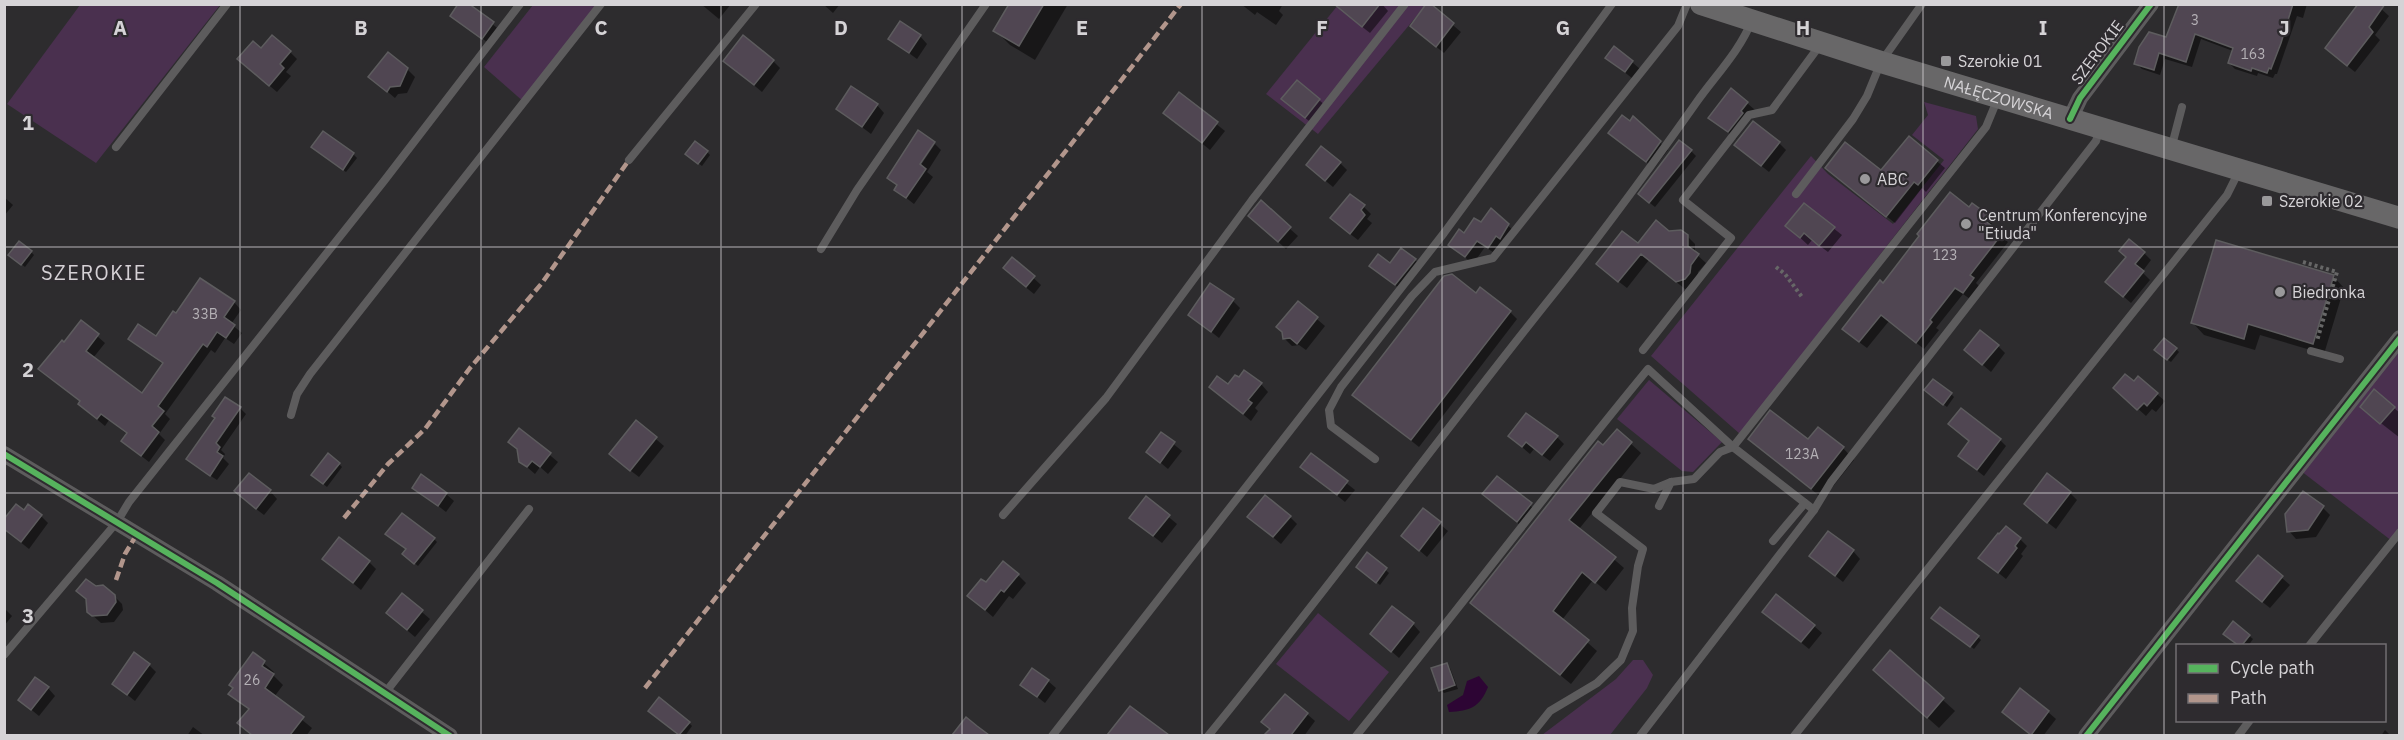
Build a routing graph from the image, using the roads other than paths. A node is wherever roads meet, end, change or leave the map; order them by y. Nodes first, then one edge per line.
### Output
1 (227, 4) edge
2 (520, 4) edge
3 (601, 4) edge
4 (756, 4) edge
5 (986, 4) edge
6 (1405, 4) edge
7 (1612, 4) edge
8 (1688, 4) edge
9 (1922, 4) edge
10 (2151, 4) edge
11 (1713, 6) edge
12 (1752, 20) junction
13 (1822, 43) junction
14 (1881, 62) junction
15 (1998, 98) junction
16 (2182, 107) dead end
17 (2070, 119) junction
18 (2100, 128) junction
19 (116, 147) dead end
20 (2170, 149) junction
21 (629, 160) dead end
22 (2240, 169) junction
23 (1796, 194) dead end
24 (2400, 218) edge
25 (821, 249) dead end
26 (2400, 338) edge
27 (2313, 347) road end
28 (1643, 350) dead end
29 (2340, 360) dead end
30 (291, 415) dead end
31 (1733, 447) junction
32 (4, 454) edge
33 (1375, 459) dead end
34 (1671, 482) junction
35 (1805, 503) junction
36 (1659, 506) dead end
37 (529, 509) dead end
38 (1814, 510) junction
39 (1003, 515) dead end
40 (117, 522) junction
41 (2400, 532) edge
42 (1773, 542) dead end
43 (2310, 644) edge
44 (4, 655) edge
45 (384, 693) junction
46 (2248, 722) edge
47 (450, 735) edge
48 (1052, 735) edge
49 (1208, 735) edge
50 (1356, 735) edge
51 (1530, 735) edge
52 (1640, 735) edge
53 (1794, 735) edge
54 (2086, 735) edge
55 (2238, 735) edge

1 - 19 lane
2 - 40 lane
3 - 30 lane
4 - 21 lane
5 - 25 lane
6 - 39 lane
7 - 48 lane
8 - 33 lane
9 - 14 lane
10 - 17 street, SZEROKIE
11 - 12 main road, NAŁĘCZOWSKA
12 - 13 main road, NAŁĘCZOWSKA
12 - 49 lane
13 - 14 main road, NAŁĘCZOWSKA
13 - 28 lane
14 - 15 main road, NAŁĘCZOWSKA
14 - 23 lane
15 - 17 main road, NAŁĘCZOWSKA
15 - 31 lane
16 - 20 lane
17 - 18 main road, NAŁĘCZOWSKA
18 - 20 main road, NAŁĘCZOWSKA
18 - 38 lane
20 - 22 main road, NAŁĘCZOWSKA
22 - 24 main road, NAŁĘCZOWSKA
22 - 53 lane
26 - 54 street
27 - 29 lane
31 - 34 lane
31 - 35 lane
31 - 50 lane
32 - 40 street
34 - 36 lane
34 - 51 lane
35 - 38 lane
35 - 42 lane
37 - 45 lane
38 - 52 lane
40 - 44 lane
40 - 45 street
41 - 43 lane
45 - 47 street
46 - 55 lane

